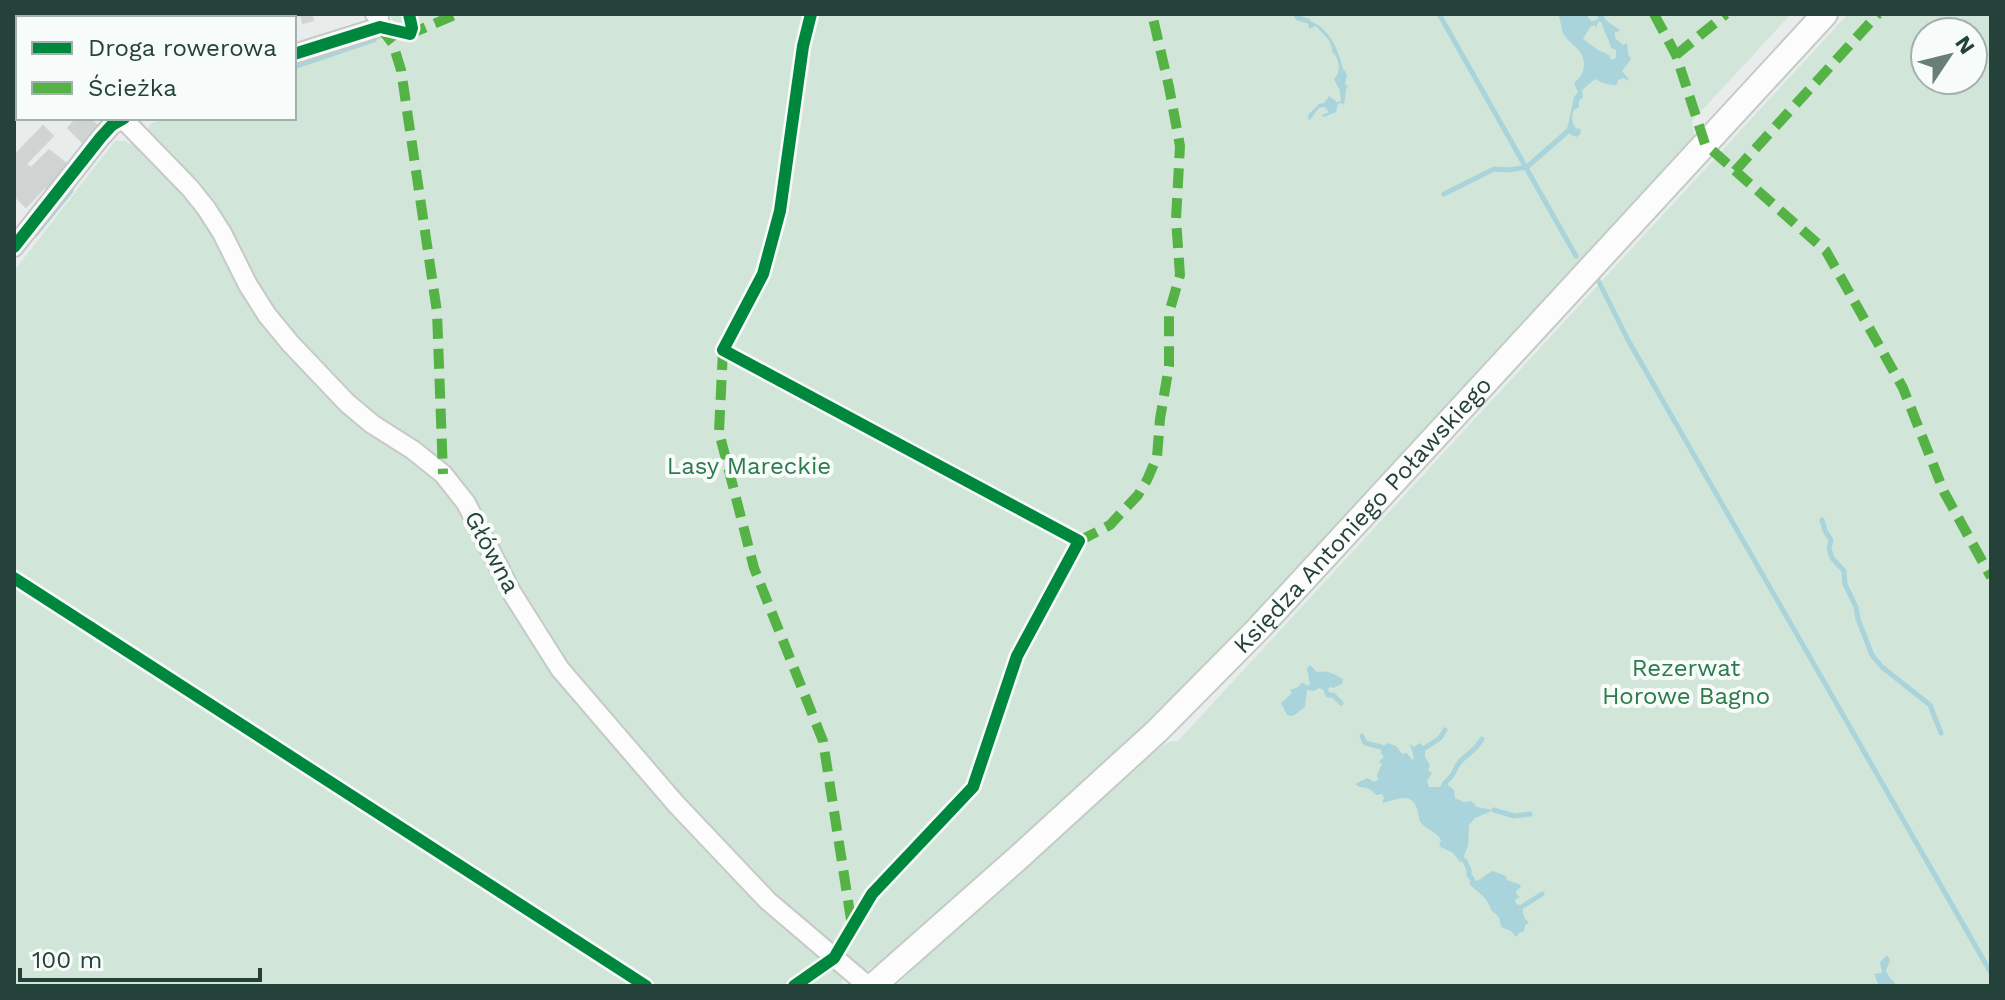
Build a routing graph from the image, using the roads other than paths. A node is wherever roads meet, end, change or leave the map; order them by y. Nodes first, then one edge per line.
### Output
1 (1825, 14) edge
2 (378, 20) edge
3 (296, 53) edge
4 (120, 120) edge
5 (125, 120) edge
6 (14, 247) edge
7 (870, 986) edge

1 - 7 main road, Księdza Antoniego Poławskiego
2 - 3 street
4 - 6 street
5 - 7 street, Główna

